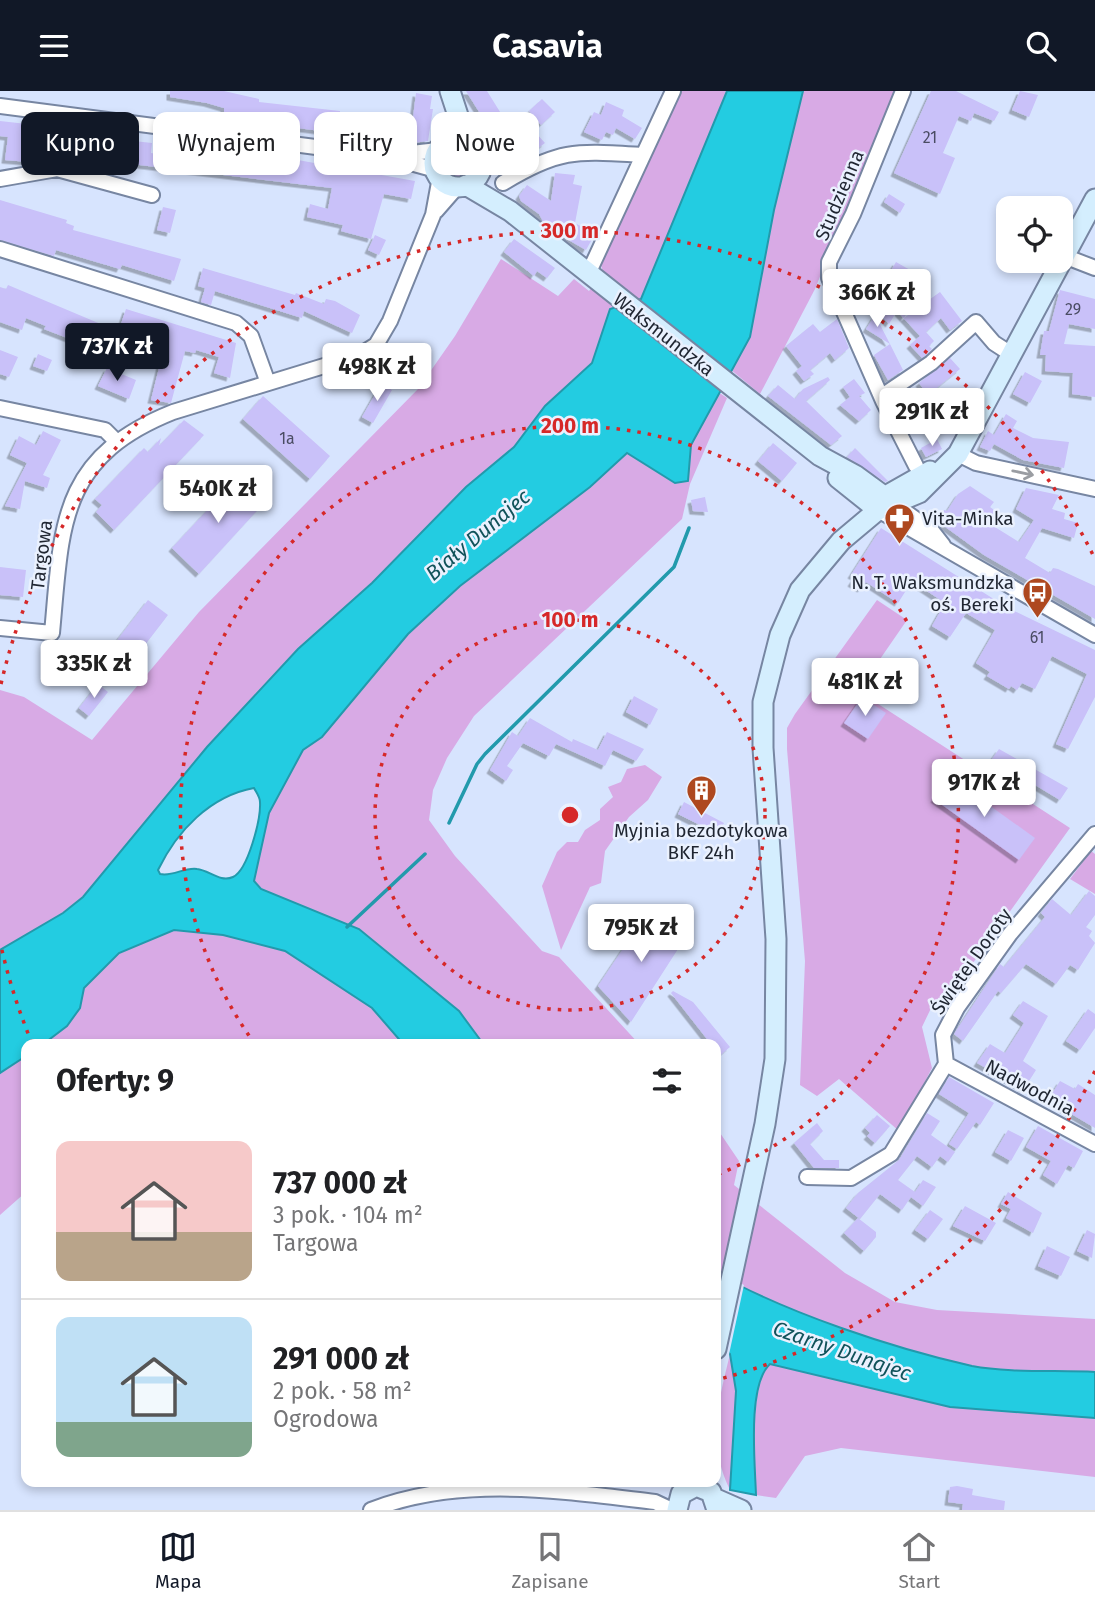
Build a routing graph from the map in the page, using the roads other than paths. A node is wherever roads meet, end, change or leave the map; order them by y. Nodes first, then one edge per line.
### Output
1 (444, 91) edge
2 (450, 91) edge
3 (673, 91) edge
4 (903, 91) edge
5 (0, 106) edge
6 (44, 112) edge
7 (446, 112) edge
8 (450, 112) edge
9 (139, 124) edge
10 (314, 147) edge
11 (643, 155) junction
12 (417, 168) edge
13 (23, 175) edge
14 (79, 175) edge
15 (450, 175) edge
16 (478, 175) edge
17 (485, 175) edge
18 (0, 179) edge
19 (450, 180) junction
20 (503, 183) dead end
21 (152, 195) dead end
22 (1095, 199) edge
23 (510, 211) junction
24 (1073, 239) edge
25 (0, 249) edge
26 (1073, 259) edge
27 (1095, 268) edge
28 (1055, 273) edge
29 (588, 274) junction
30 (1011, 354) junction
31 (268, 383) junction
32 (883, 401) junction
33 (0, 408) edge
34 (117, 442) junction
35 (958, 454) junction
36 (916, 466) dead end
37 (1095, 489) edge
38 (886, 504) junction
39 (0, 628) edge
40 (1095, 635) edge
41 (1095, 834) edge
42 (946, 1064) junction
43 (1095, 1144) edge
44 (807, 1177) dead end
45 (721, 1326) edge
46 (712, 1496) edge
47 (682, 1497) edge
48 (371, 1510) edge
49 (741, 1510) edge

1 - 7 street
2 - 8 street
3 - 11 street
4 - 32 street, Studzienna
5 - 6 street, Waksmundzka
9 - 10 street, Waksmundzka
11 - 20 street
11 - 29 street
12 - 19 street, Waksmundzka
13 - 18 street
14 - 21 street
15 - 19 street
16 - 19 street
17 - 23 street, Waksmundzka
19 - 23 street, Waksmundzka
19 - 31 street, Targowa
22 - 24 street
23 - 29 street, Waksmundzka
25 - 31 street
26 - 27 street
28 - 30 street
29 - 38 street, Waksmundzka
30 - 32 street
30 - 35 street
31 - 34 street, Targowa
32 - 36 street, Studzienna
33 - 34 street
34 - 39 street, Targowa
35 -> 37 street
35 - 38 street
38 - 40 street, Waksmundzka
38 - 45 street
41 - 42 street, Świętej Doroty
42 - 43 street, Nadwodnia
42 - 44 street
46 - 47 street
46 - 49 street
47 - 48 street

